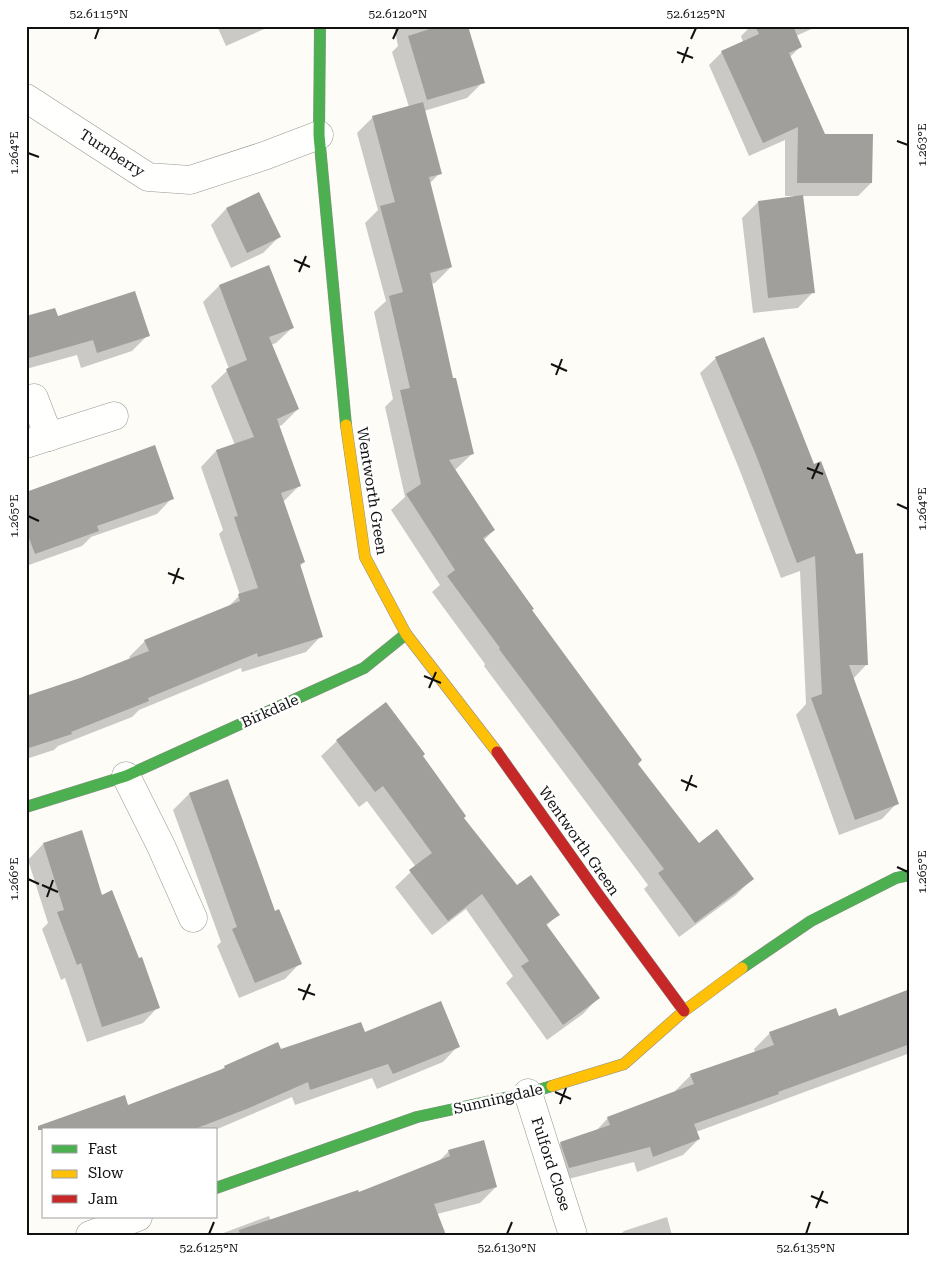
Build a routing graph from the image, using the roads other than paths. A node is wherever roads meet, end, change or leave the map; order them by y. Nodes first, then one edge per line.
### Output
1 (320, 26) edge
2 (26, 98) edge
3 (319, 135) junction
4 (34, 398) dead end
5 (114, 416) dead end
6 (38, 441) edge
7 (406, 634) junction
8 (126, 776) junction
9 (26, 807) edge
10 (910, 875) edge
11 (193, 918) dead end
12 (684, 1010) junction
13 (528, 1093) junction
14 (218, 1187) edge
15 (135, 1218) edge
16 (90, 1235) edge
17 (573, 1235) edge

1 - 3 street, Wentworth Green
2 - 3 street, Turnberry
3 - 7 street, Wentworth Green
4 - 6 street
5 - 6 street
7 - 8 street, Birkdale
7 - 12 street, Wentworth Green
8 - 9 street, Birkdale
8 - 11 street
10 - 12 street, Sunningdale
12 - 13 street, Sunningdale
13 - 14 street, Sunningdale
13 - 17 street, Fulford Close
15 - 16 street

